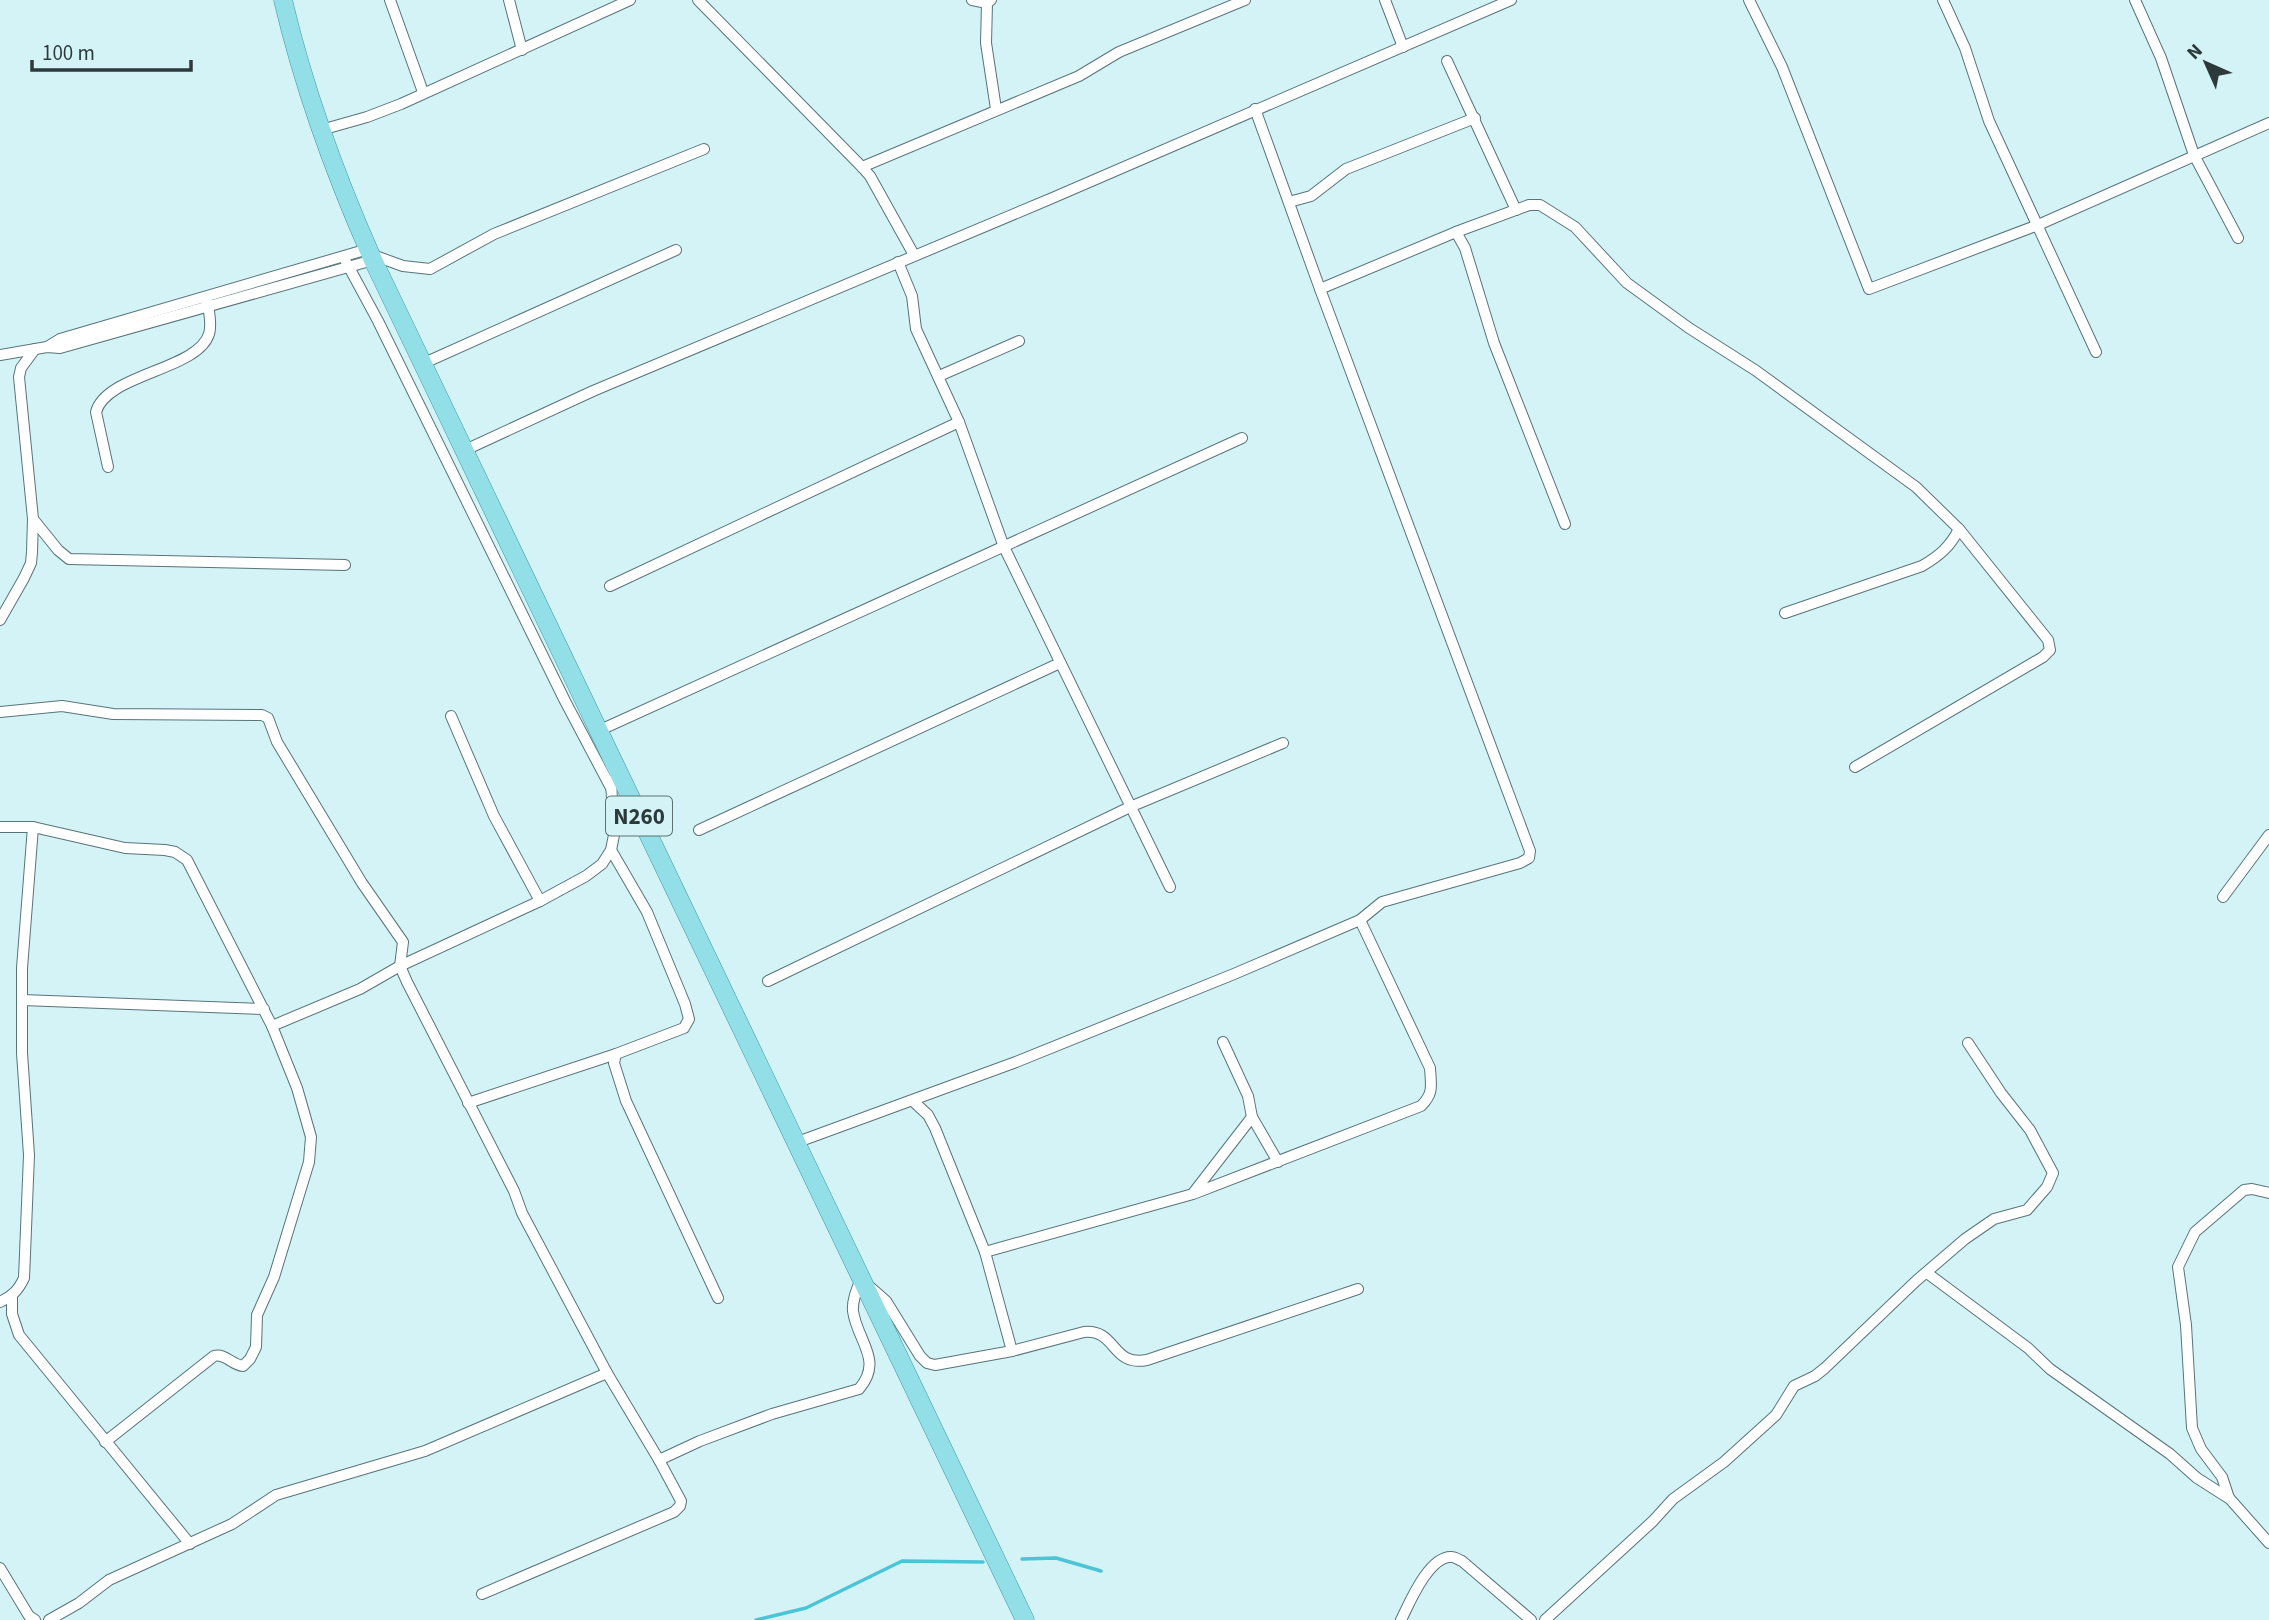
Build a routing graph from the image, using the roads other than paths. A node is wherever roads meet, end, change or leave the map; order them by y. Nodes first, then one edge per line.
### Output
1 (283, 0) edge
2 (390, 0) edge
3 (509, 0) edge
4 (630, 0) edge
5 (698, 0) edge
6 (972, 0) edge
7 (1245, 0) edge
8 (1385, 0) edge
9 (1511, 0) edge
10 (1943, 0) edge
11 (2135, 0) edge
12 (989, 1) edge
13 (1754, 1) edge
14 (1402, 47) junction
15 (522, 50) junction
16 (1447, 61) dead end
17 (423, 92) junction
18 (996, 109) junction
19 (1255, 109) junction
20 (1475, 118) junction
21 (2269, 123) edge
22 (321, 130) junction
23 (704, 149) dead end
24 (2194, 155) junction
25 (862, 167) junction
26 (1289, 202) junction
27 (1516, 210) junction
28 (2038, 225) junction
29 (1456, 232) junction
30 (2238, 238) dead end
31 (676, 250) dead end
32 (371, 255) junction
33 (914, 255) junction
34 (898, 262) junction
35 (346, 263) junction
36 (1320, 289) junction
37 (207, 301) junction
38 (1019, 341) dead end
39 (35, 349) junction
40 (2096, 352) dead end
41 (0, 355) edge
42 (422, 364) junction
43 (939, 376) junction
44 (959, 422) junction
45 (1242, 438) dead end
46 (463, 451) junction
47 (108, 467) dead end
48 (33, 519) junction
49 (1565, 524) dead end
50 (1959, 529) junction
51 (1004, 547) junction
52 (345, 565) dead end
53 (610, 586) dead end
54 (1785, 613) dead end
55 (0, 620) edge
56 (1060, 663) junction
57 (0, 712) edge
58 (451, 716) dead end
59 (598, 731) junction
60 (1283, 743) dead end
61 (610, 757) junction
62 (1855, 767) dead end
63 (611, 788) junction
64 (1130, 807) junction
65 (0, 827) edge
66 (33, 827) junction
67 (699, 831) dead end
68 (2269, 835) edge
69 (611, 850) junction
70 (1170, 887) dead end
71 (2223, 897) dead end
72 (540, 901) junction
73 (1360, 920) junction
74 (400, 966) junction
75 (768, 981) dead end
76 (22, 1000) junction
77 (264, 1009) junction
78 (272, 1026) junction
79 (1223, 1042) dead end
80 (1968, 1042) dead end
81 (616, 1054) junction
82 (913, 1101) junction
83 (468, 1103) junction
84 (1252, 1117) junction
85 (795, 1143) junction
86 (1278, 1163) junction
87 (2269, 1193) edge
88 (1193, 1194) junction
89 (985, 1252) junction
90 (1927, 1273) junction
91 (861, 1279) junction
92 (1358, 1289) dead end
93 (12, 1296) junction
94 (718, 1298) dead end
95 (0, 1302) edge
96 (1012, 1351) junction
97 (607, 1373) junction
98 (106, 1442) junction
99 (659, 1460) junction
100 (2230, 1499) junction
101 (2269, 1543) edge
102 (190, 1544) junction
103 (0, 1568) edge
104 (482, 1594) dead end
105 (34, 1620) edge
106 (49, 1620) edge
107 (1025, 1620) edge
108 (1401, 1620) edge
109 (1531, 1620) edge
110 (1545, 1620) edge

1 - 22 main road, N260
2 - 17 street
3 - 15 street
4 - 15 street
5 - 25 street
6 - 12 street
7 - 18 street
8 - 14 street
9 - 14 street
10 - 28 street
11 - 24 street
12 - 18 street
13 - 28 street
14 - 19 street
15 - 17 street
16 - 20 street
17 - 22 street
18 - 25 street
19 - 26 street
19 - 33 street
20 - 26 street
20 - 27 street
21 - 24 street
22 - 32 main road, N260
23 - 32 street
24 - 28 street
24 - 30 street
25 - 33 street
26 - 36 street
27 - 29 street
27 - 50 street
28 - 40 street
29 - 36 street
29 - 49 street
31 - 42 street
32 - 35 street
32 - 42 main road, N260
33 - 34 street
34 - 43 street
34 - 46 street
35 - 37 street
35 - 63 street
36 - 73 street
37 - 39 street
37 - 47 street
38 - 43 street
39 - 41 street
39 - 48 street
42 - 46 main road, N260
43 - 44 street
44 - 51 street
44 - 53 street
45 - 51 street
46 - 59 main road, N260
48 - 52 street
48 - 55 street
50 - 54 street
50 - 62 street
51 - 56 street
51 - 59 street
56 - 64 street
56 - 67 street
57 - 74 street
58 - 72 street
59 - 61 main road, N260
60 - 64 street
61 - 63 street
61 - 85 main road, N260
63 - 69 street
64 - 70 street
64 - 75 street
65 - 66 street
66 - 76 street
66 - 77 street
68 - 71 street
69 - 72 street
69 - 81 street
72 - 74 street
73 - 82 street
73 - 86 street
74 - 78 street
74 - 83 street
76 - 77 street
76 - 93 street
77 - 78 street
78 - 98 street
79 - 84 street
80 - 90 street
81 - 83 street
81 - 94 street
82 - 85 street
82 - 89 street
83 - 97 street
84 - 86 street
84 - 88 street
85 - 91 main road, N260
86 - 88 street
87 - 100 street
88 - 89 street
89 - 96 street
90 - 100 street
90 - 110 street
91 - 96 street
91 - 99 street
91 - 107 main road, N260
92 - 96 street
93 - 95 street
93 - 98 street
97 - 99 street
97 - 102 street
98 - 102 street
99 - 104 street
100 - 101 street
102 - 106 street
103 - 105 street
108 - 109 street

